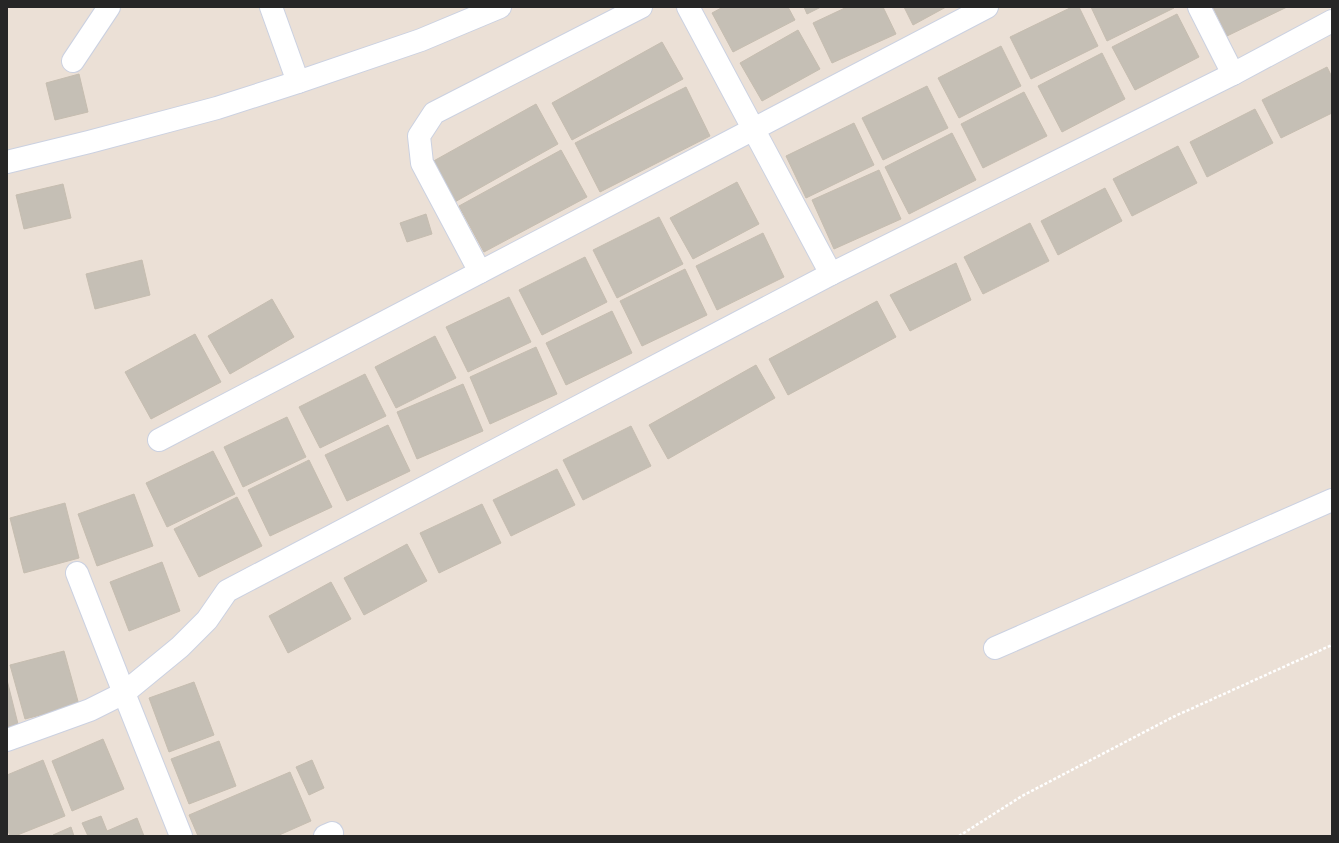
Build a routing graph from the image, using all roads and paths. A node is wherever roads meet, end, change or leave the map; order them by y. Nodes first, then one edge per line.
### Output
1 (109, 7) edge
2 (271, 7) edge
3 (500, 7) edge
4 (641, 7) edge
5 (688, 7) edge
6 (987, 7) edge
7 (1199, 7) edge
8 (1332, 21) edge
9 (73, 61) dead end
10 (1233, 74) junction
11 (298, 82) junction
12 (754, 130) junction
13 (7, 162) edge
14 (480, 272) junction
15 (831, 274) junction
16 (159, 440) dead end
17 (1332, 500) edge
18 (77, 573) dead end
19 (1332, 645) edge
20 (995, 648) dead end
21 (124, 693) junction
22 (7, 740) edge
23 (181, 836) edge
24 (959, 836) edge

1 - 9 street
2 - 11 street
3 - 11 street
4 - 14 street
5 - 12 street
6 - 12 street
7 - 10 street
8 - 10 street
10 - 15 street
11 - 13 street
12 - 14 street
12 - 15 street
14 - 16 street
15 - 21 street
17 - 20 street
18 - 21 street
19 - 24 path
21 - 22 street
21 - 23 street

